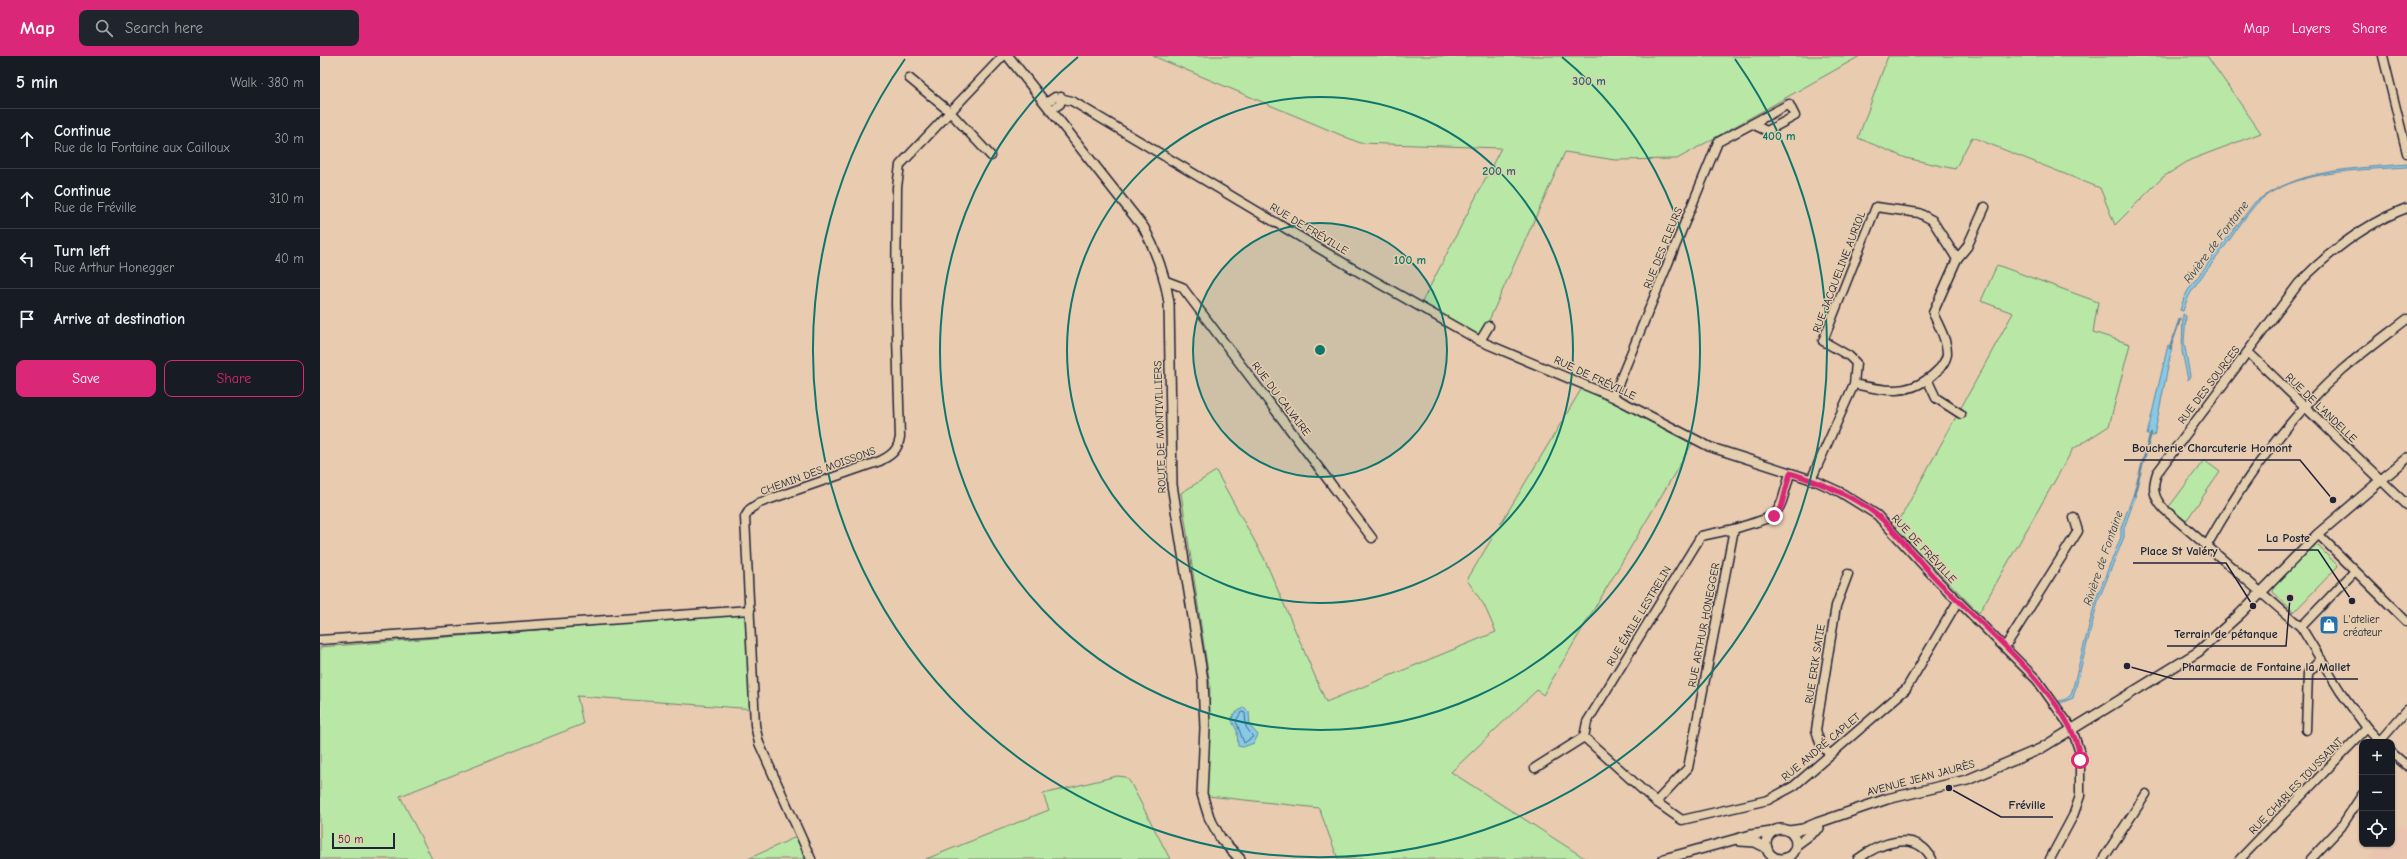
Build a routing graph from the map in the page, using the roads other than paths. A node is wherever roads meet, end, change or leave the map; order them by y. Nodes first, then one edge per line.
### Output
1 (1003, 56) edge
2 (1008, 56) edge
3 (2383, 56) edge
4 (909, 78) dead end
5 (1049, 107) junction
6 (950, 112) junction
7 (1752, 124) junction
8 (2407, 153) edge
9 (991, 156) dead end
10 (1985, 206) dead end
11 (2407, 208) edge
12 (1957, 259) junction
13 (1166, 281) junction
14 (2407, 319) edge
15 (1489, 326) dead end
16 (1480, 341) junction
17 (2248, 352) junction
18 (1928, 380) junction
19 (1854, 384) junction
20 (1613, 397) junction
21 (2305, 408) junction
22 (1961, 414) dead end
23 (2407, 458) edge
24 (1790, 473) junction
25 (1811, 480) junction
26 (2379, 480) junction
27 (2407, 505) edge
28 (2074, 518) dead end
29 (1734, 529) junction
30 (2318, 534) junction
31 (1372, 538) dead end
32 (2207, 545) junction
33 (2355, 572) junction
34 (1848, 574) dead end
35 (2261, 591) junction
36 (1958, 601) junction
37 (750, 610) junction
38 (2407, 622) edge
39 (2301, 627) junction
40 (320, 640) edge
41 (2005, 648) junction
42 (2321, 659) junction
43 (2407, 710) edge
44 (2367, 728) junction
45 (2072, 729) junction
46 (2306, 730) dead end
47 (1584, 738) junction
48 (2377, 739) edge
49 (2383, 739) edge
50 (1830, 755) junction
51 (2395, 756) edge
52 (2407, 766) edge
53 (1535, 768) dead end
54 (2146, 794) dead end
55 (2359, 800) edge
56 (1656, 802) junction
57 (1837, 816) junction
58 (1789, 831) junction
59 (1772, 832) junction
60 (1730, 841) junction
61 (1796, 845) junction
62 (1767, 848) junction
63 (1775, 858) edge
64 (811, 859) edge
65 (1240, 859) edge
66 (1664, 859) edge
67 (1858, 859) edge
68 (1932, 859) edge
69 (2050, 859) edge
70 (2103, 859) edge
71 (2240, 859) edge
72 (2311, 859) edge

1 - 6 street
2 - 5 street, ROUTE DE MONTIVILLIERS
3 - 8 street
4 - 6 street
5 - 13 street, ROUTE DE MONTIVILLIERS
5 - 16 street, RUE DE FRÉVILLE
6 - 9 street
6 - 37 street, CHEMIN DES MOISSONS
7 - 7 street, RUE DES FLEURS
7 - 20 street, RUE DES FLEURS
10 - 12 street
11 - 17 street, RUE DES SOURCES
12 - 18 street
12 - 19 street, RUE JACQUELINE AURIOL
13 - 31 street, RUE DU CALVAIRE
13 - 65 street, ROUTE DE MONTIVILLIERS
14 - 21 street
15 - 16 street
16 - 20 street, RUE DE FRÉVILLE
17 - 21 street, RUE DE L'ANDELLE
17 - 32 street, RUE DES SOURCES
18 - 19 street
18 - 22 street
19 - 25 street, RUE JACQUELINE AURIOL
20 - 24 street, RUE DE FRÉVILLE
21 - 26 street, RUE DE L'ANDELLE
21 - 32 street
23 - 26 street, AVENUE JEAN JAURÈS
24 - 25 street, RUE DE FRÉVILLE
24 - 29 street
25 - 36 street, RUE DE FRÉVILLE
26 - 27 street, RUE DE L'ANDELLE
26 - 30 street, AVENUE JEAN JAURÈS
28 - 41 street
29 - 47 street, RUE ÉMILE LESTRELIN
29 - 56 street, RUE ARTHUR HONEGGER
30 - 33 street
30 - 35 street, AVENUE JEAN JAURÈS
32 - 35 street, RUE DES SOURCES
33 - 38 street
33 - 39 street
34 - 50 street, RUE ERIK SATIE
35 - 39 street, RUE DES SOURCES
35 - 45 street, AVENUE JEAN JAURÈS
36 - 41 street, RUE DE FRÉVILLE
36 - 50 street, RUE ANDRÉ CAPLET
37 - 40 street
37 - 64 street, CHEMIN DES MOISSONS
39 - 42 street, RUE DES SOURCES
41 - 45 street, RUE DE FRÉVILLE
42 - 44 street, RUE DES SOURCES
42 - 46 street
43 - 49 street
44 - 48 street, RUE DES SOURCES
44 - 71 street, RUE CHARLES TOUSSAINT
45 - 57 street, AVENUE JEAN JAURÈS
45 - 69 street, RUE DE FRÉVILLE
47 - 53 street
47 - 56 street, RUE ANDRÉ CAPLET
50 - 56 street, RUE ANDRÉ CAPLET
51 - 52 street
54 - 70 street
55 - 72 street
57 - 58 street, AVENUE JEAN JAURÈS
57 - 61 street, AVENUE JEAN JAURÈS
58 - 59 street
58 - 61 street
59 - 60 street
59 - 62 street
60 - 62 street
60 - 66 street
61 - 63 street
62 - 63 street
67 - 68 street

